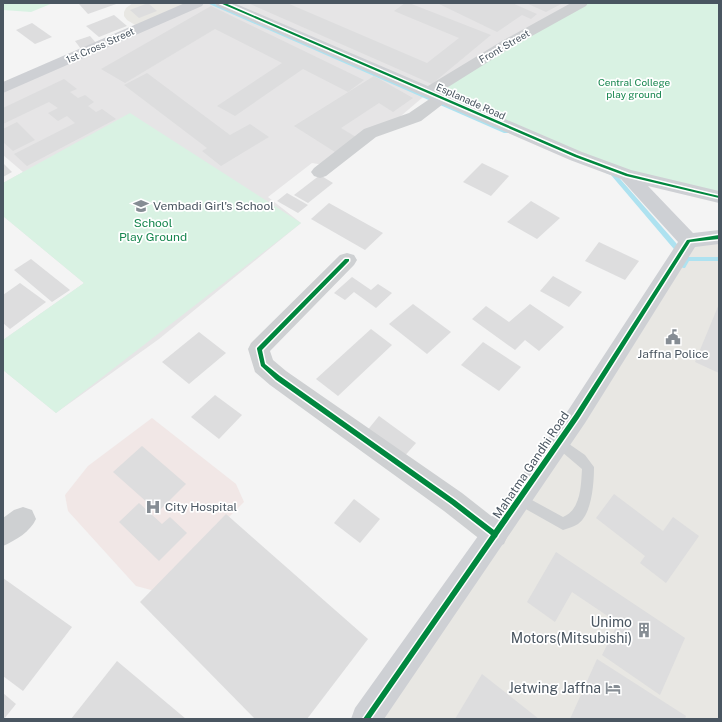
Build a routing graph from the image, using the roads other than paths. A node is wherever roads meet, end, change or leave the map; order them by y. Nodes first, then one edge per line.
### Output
1 (197, 3) edge
2 (222, 3) edge
3 (580, 3) edge
4 (3, 88) edge
5 (435, 95) junction
6 (320, 172) dead end
7 (627, 175) junction
8 (719, 197) edge
9 (719, 237) edge
10 (684, 249) junction
11 (347, 260) dead end
12 (559, 442) junction
13 (519, 499) junction
14 (23, 519) dead end
15 (3, 534) edge
16 (495, 535) junction
17 (366, 719) edge

1 - 4 street, 1st Cross Street
2 - 5 street, Esplanade Road
3 - 5 street, Front Street
5 - 6 street, Front Street
5 - 7 street, Esplanade Road
7 - 8 street, Esplanade Road
7 - 10 street
9 - 10 street
10 - 12 street, Mahatma Gandhi Road
11 - 16 street
12 - 13 street, Mahatma Gandhi Road
12 - 13 lane
13 - 16 street, Mahatma Gandhi Road
14 - 15 street
16 - 17 street, Mahatma Gandhi Road

